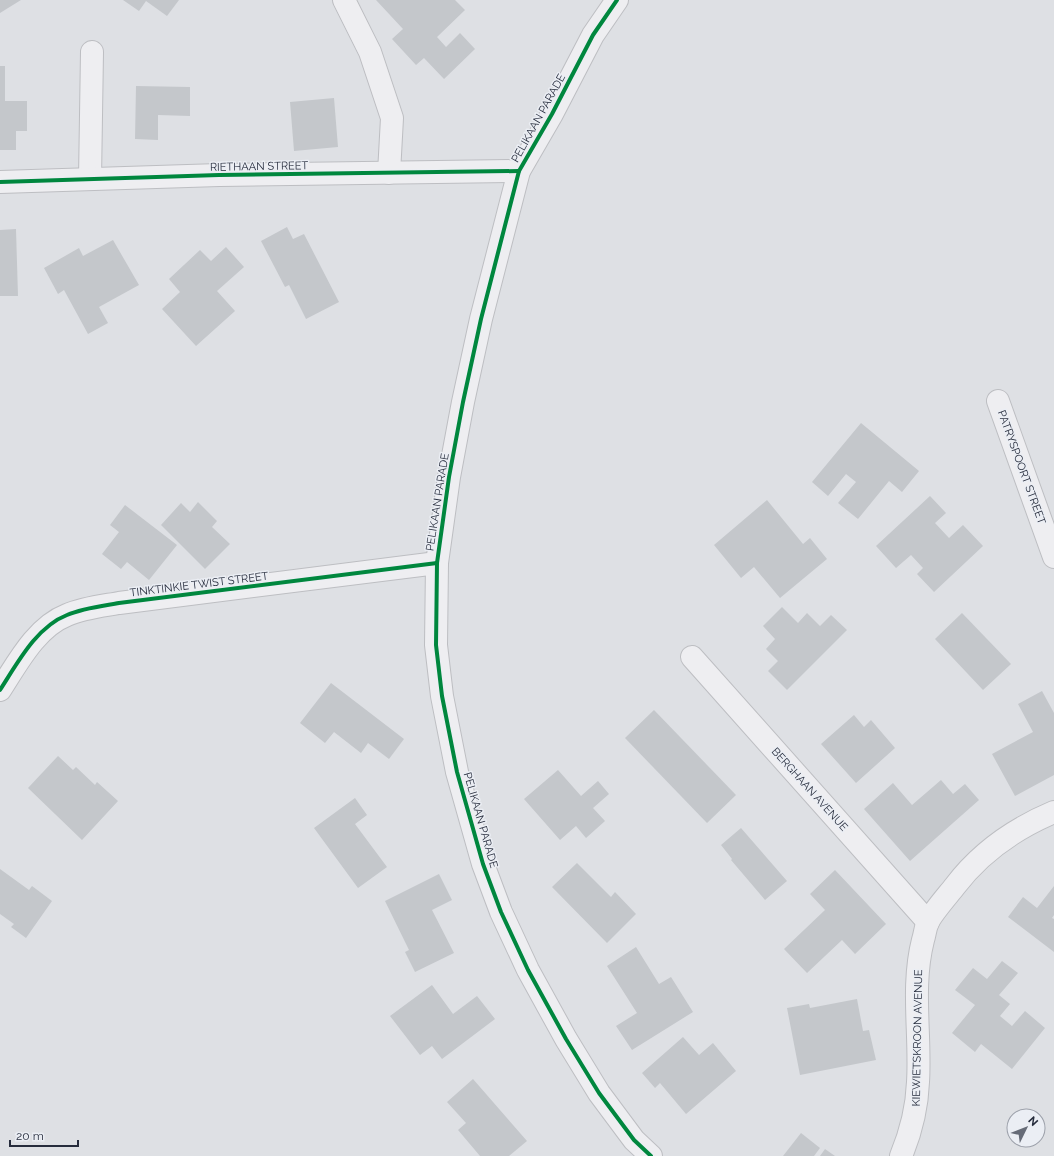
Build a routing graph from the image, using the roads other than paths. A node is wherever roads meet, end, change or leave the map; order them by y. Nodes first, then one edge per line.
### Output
1 (344, 0) edge
2 (617, 0) edge
3 (92, 52) dead end
4 (519, 171) junction
5 (389, 173) junction
6 (90, 179) junction
7 (0, 182) edge
8 (998, 401) dead end
9 (1054, 556) edge
10 (437, 563) junction
11 (692, 657) dead end
12 (0, 690) edge
13 (1054, 812) edge
14 (928, 922) junction
15 (651, 1156) edge
16 (901, 1156) edge

1 - 5 street
2 - 4 street, PELIKAAN PARADE
3 - 6 street
4 - 5 street, RIETHAAN STREET
4 - 10 street, PELIKAAN PARADE
5 - 6 street, RIETHAAN STREET
6 - 7 street, RIETHAAN STREET
8 - 9 street, PATRYSPOORT STREET
10 - 12 street, TINKTINKIE TWIST STREET
10 - 15 street, PELIKAAN PARADE
11 - 14 street, BERGHAAN AVENUE
13 - 14 street, KIEWIETSKROON AVENUE
14 - 16 street, KIEWIETSKROON AVENUE

